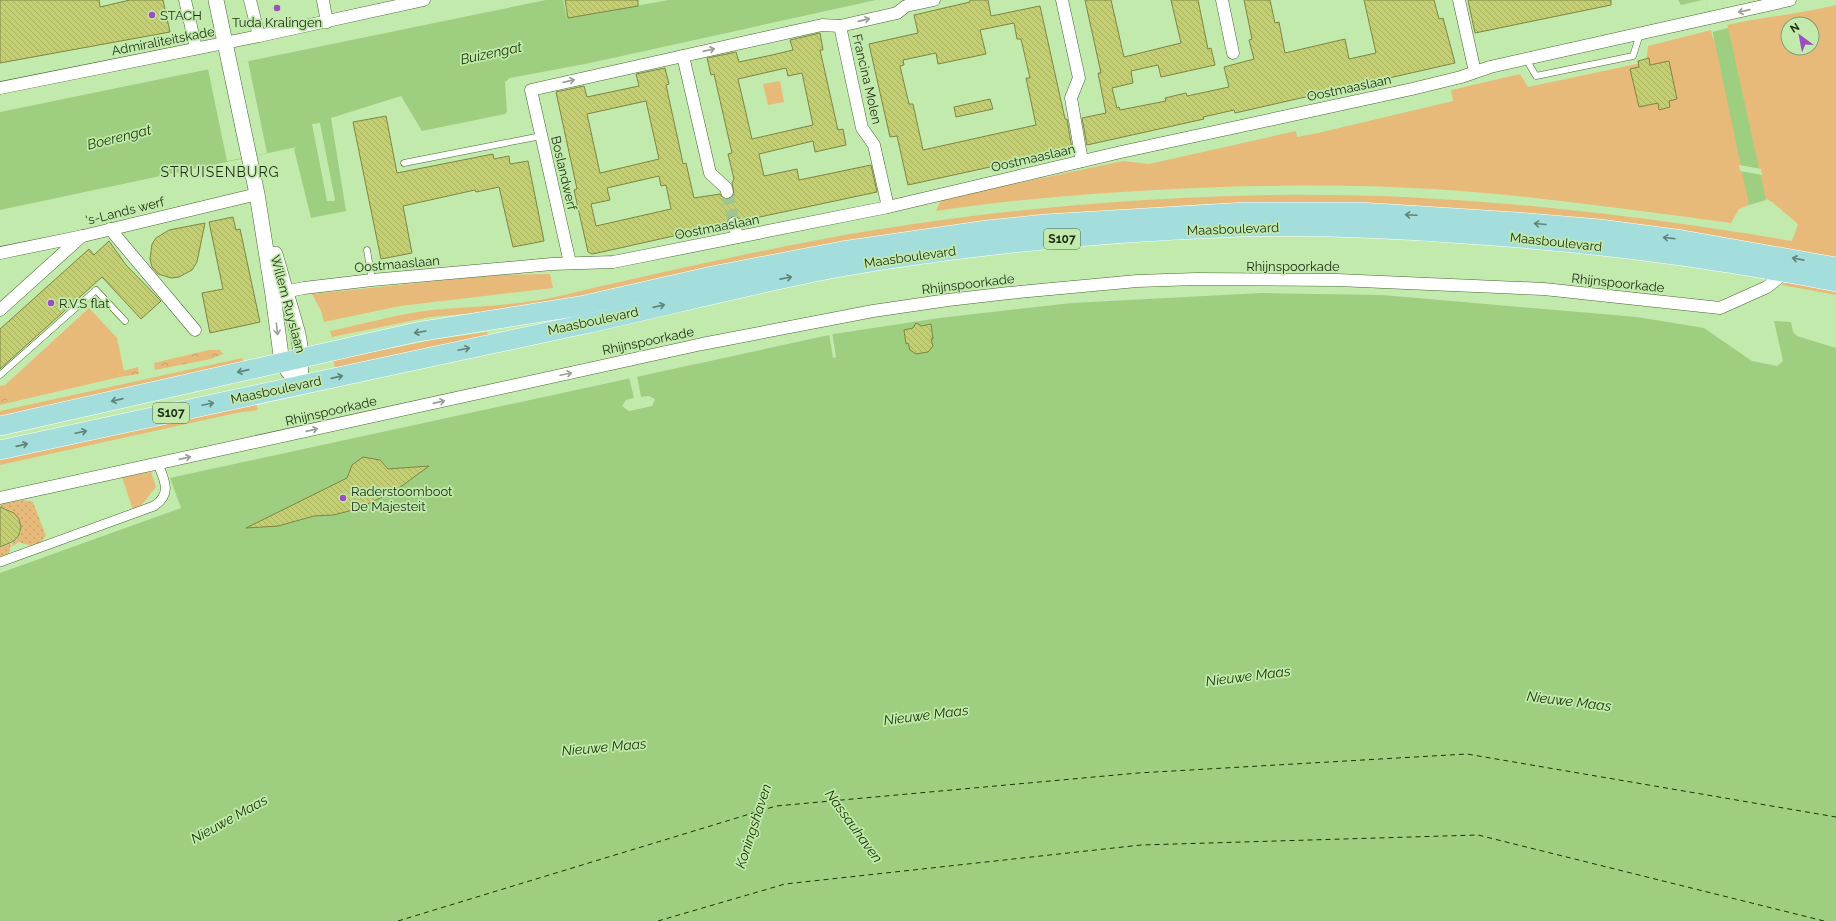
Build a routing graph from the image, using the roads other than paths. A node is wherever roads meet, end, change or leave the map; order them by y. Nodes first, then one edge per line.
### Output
1 (185, 0) edge
2 (216, 0) edge
3 (250, 0) edge
4 (424, 0) edge
5 (934, 0) edge
6 (1062, 0) edge
7 (1222, 0) edge
8 (1459, 0) edge
9 (1790, 0) edge
10 (323, 1) edge
11 (326, 22) junction
12 (840, 26) junction
13 (1640, 34) junction
14 (259, 36) junction
15 (225, 43) junction
16 (196, 48) junction
17 (1233, 53) dead end
18 (683, 56) junction
19 (1526, 59) junction
20 (1475, 72) junction
21 (0, 88) edge
22 (541, 136) junction
23 (1082, 161) junction
24 (404, 163) dead end
25 (727, 192) tunnel mouth
26 (257, 194) junction
27 (888, 207) junction
28 (734, 223) tunnel mouth
29 (110, 229) junction
30 (83, 236) junction
31 (737, 237) junction
32 (367, 250) dead end
33 (0, 253) edge
34 (570, 263) junction
35 (1836, 266) edge
36 (1786, 272) junction
37 (372, 280) junction
38 (1836, 282) edge
39 (279, 293) junction
40 (0, 310) edge
41 (125, 321) dead end
42 (194, 330) dead end
43 (302, 358) junction
44 (282, 363) junction
45 (0, 375) edge
46 (299, 385) junction
47 (0, 426) edge
48 (0, 450) edge
49 (158, 464) junction
50 (0, 498) edge
51 (0, 562) edge

1 - 16 street
2 - 15 street, Willem Ruyslaan
3 - 14 street
4 - 11 street, Admiraliteitskade
12 -> 5 street
6 - 23 street
7 - 17 street
8 - 20 street
9 -> 13 street, Oostmaaslaan
10 - 11 street
11 - 14 street, Admiraliteitskade
18 -> 12 street
12 - 27 street, Francina Molen
13 - 19 street, Oostmaaslaan
13 - 19 lane
14 - 15 street, Admiraliteitskade
15 - 16 street, Admiraliteitskade
15 - 26 street, Willem Ruyslaan
16 - 21 street, Admiraliteitskade
22 -> 18 street, Boslandwerf
18 - 25 street
19 - 20 street, Oostmaaslaan
20 - 23 street, Oostmaaslaan
22 - 24 lane
22 - 34 street, Boslandwerf
23 - 27 street, Oostmaaslaan
26 - 29 street, 's-Lands werf
26 - 39 street, Willem Ruyslaan
27 - 31 street, Oostmaaslaan
28 - 31 street
29 - 30 street, 's-Lands werf
29 - 42 street
30 - 33 street, 's-Lands werf
30 - 40 street
31 - 34 street, Oostmaaslaan
32 - 37 lane
34 - 37 street, Oostmaaslaan
35 -> 43 main road, Maasboulevard / S107
36 - 38 main road, Maasboulevard / S107
46 -> 36 main road, Maasboulevard / S107
49 -> 36 street, Rhijnspoorkade
37 - 39 street, Oostmaaslaan
39 - 43 street, Willem Ruyslaan
39 -> 44 street, Willem Ruyslaan
41 - 45 lane
43 - 44 main road, Maasboulevard / S107
43 - 46 street, Willem Ruyslaan
44 - 46 street, Willem Ruyslaan
44 -> 47 main road, Maasboulevard / S107
48 -> 46 main road, Maasboulevard / S107
49 - 50 street, Rhijnspoorkade
49 - 51 street

